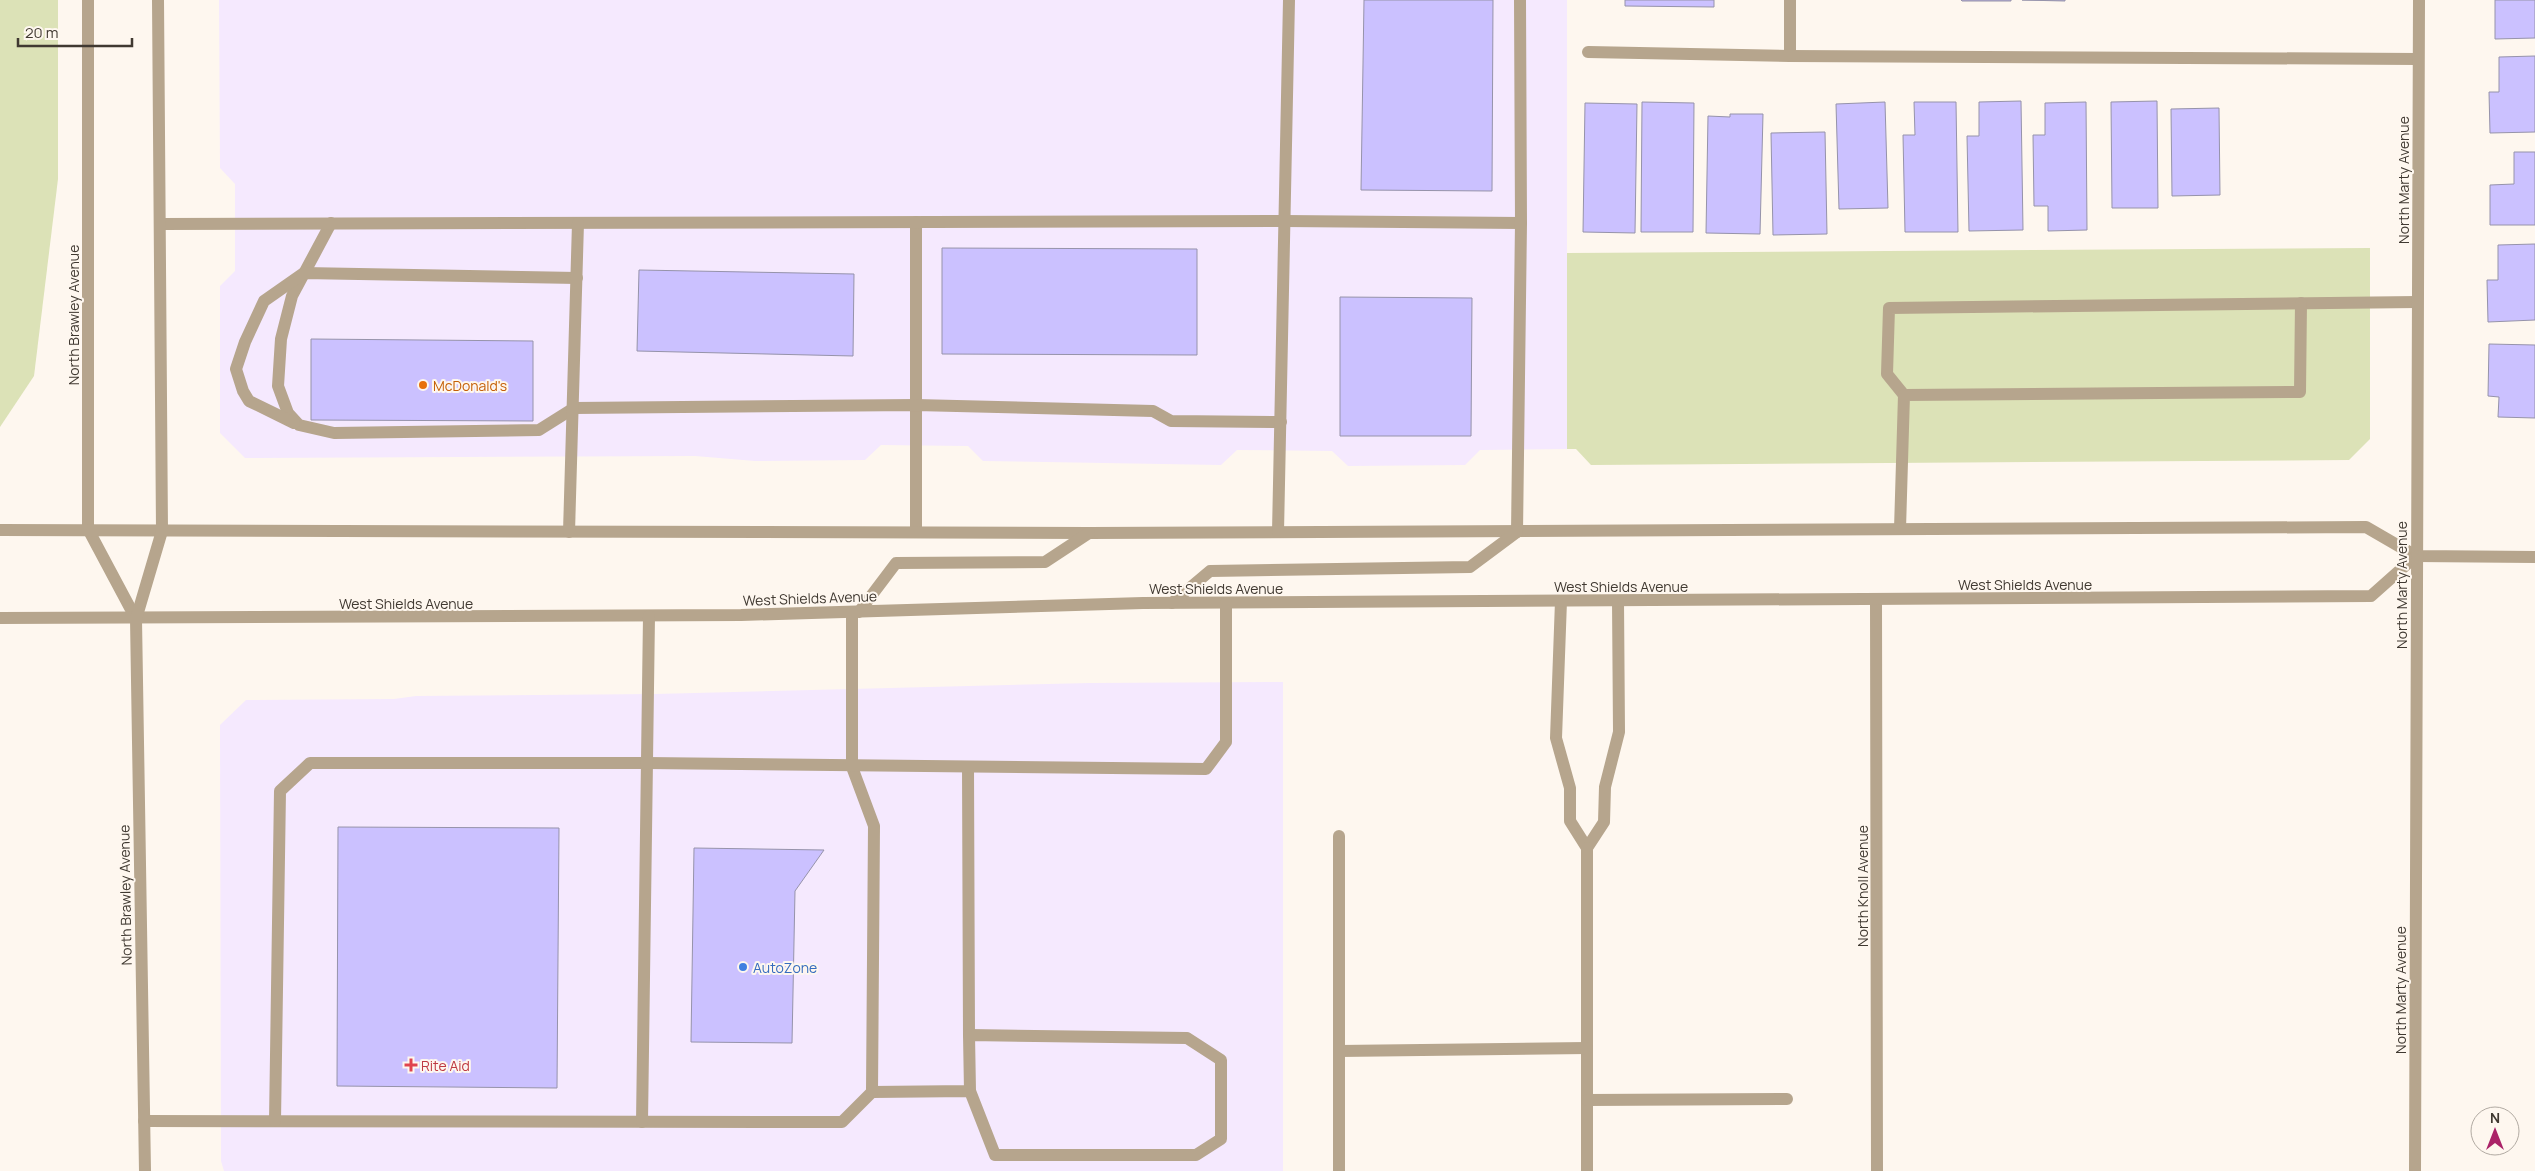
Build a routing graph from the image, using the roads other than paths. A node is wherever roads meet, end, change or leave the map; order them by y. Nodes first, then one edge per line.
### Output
1 (88, 0) edge
2 (158, 0) edge
3 (1289, 0) edge
4 (1520, 0) edge
5 (1790, 0) edge
6 (2420, 0) edge
7 (1588, 52) dead end
8 (1790, 56) junction
9 (2418, 59) junction
10 (1285, 221) junction
11 (916, 222) junction
12 (331, 223) junction
13 (578, 223) junction
14 (1522, 223) junction
15 (160, 224) junction
16 (304, 273) junction
17 (577, 278) junction
18 (2417, 302) junction
19 (2301, 303) junction
20 (1904, 395) junction
21 (916, 405) junction
22 (574, 408) junction
23 (1280, 422) junction
24 (299, 425) junction
25 (88, 529) junction
26 (1900, 529) junction
27 (0, 530) edge
28 (162, 531) junction
29 (569, 532) junction
30 (916, 532) junction
31 (1278, 532) junction
32 (1517, 532) junction
33 (1089, 533) junction
34 (2416, 556) junction
35 (2535, 557) edge
36 (1876, 600) junction
37 (1561, 601) junction
38 (1618, 601) junction
39 (1172, 603) junction
40 (1226, 603) junction
41 (856, 612) junction
42 (649, 616) junction
43 (0, 618) edge
44 (136, 619) junction
45 (647, 763) junction
46 (852, 767) junction
47 (968, 767) junction
48 (1339, 836) dead end
49 (1587, 848) junction
50 (969, 1035) junction
51 (1587, 1048) junction
52 (1339, 1051) junction
53 (872, 1092) junction
54 (970, 1092) junction
55 (1787, 1099) dead end
56 (1587, 1100) junction
57 (144, 1121) junction
58 (275, 1121) junction
59 (642, 1122) junction
60 (145, 1171) edge
61 (1339, 1171) edge
62 (1587, 1171) edge
63 (1877, 1171) edge
64 (2415, 1171) edge

1 - 25 street, North Brawley Avenue
2 - 15 street, North Brawley Avenue
3 - 10 street
4 - 14 street
5 - 8 street
6 - 9 street, North Marty Avenue
7 - 8 street
8 - 9 street
9 - 18 street, North Marty Avenue
10 - 11 street
10 - 14 street
10 - 23 street
11 - 13 street
11 - 21 street
12 - 13 street
12 - 15 street
12 - 16 street
13 - 17 street
14 - 32 street
15 - 28 street, North Brawley Avenue
16 - 17 street
16 - 24 street
16 - 24 street
17 - 22 street
18 - 19 street
18 - 34 street, North Marty Avenue
19 - 20 street
19 - 20 street
20 - 26 street
21 - 22 street
21 - 23 street
21 - 30 street
22 - 24 street
22 - 29 street
23 - 31 street
25 - 27 street
25 - 28 street
25 - 44 street, North Brawley Avenue
26 - 32 street
26 - 34 street
28 - 29 street
28 - 44 street, North Brawley Avenue
29 - 30 street
30 - 33 street
31 - 32 street
31 - 33 street
32 - 39 street
33 - 41 street
34 - 35 street
34 - 36 street, West Shields Avenue
34 - 64 street, North Marty Avenue
36 - 38 street, West Shields Avenue
36 - 63 street, North Knoll Avenue
37 - 38 street, West Shields Avenue
37 - 40 street, West Shields Avenue
37 - 49 street
38 - 49 street
39 - 40 street, West Shields Avenue
39 - 41 street, West Shields Avenue
40 - 47 street
41 - 42 street, West Shields Avenue
41 - 46 street
42 - 44 street, West Shields Avenue
42 - 45 street
43 - 44 street, West Shields Avenue
44 - 57 street, North Brawley Avenue
45 - 46 street
45 - 58 street
45 - 59 street
46 - 47 street
46 - 53 street
47 - 50 street
48 - 52 street
49 - 51 street
50 - 54 street
50 - 54 street
51 - 52 street
51 - 56 street
52 - 61 street
53 - 54 street
53 - 59 street
55 - 56 street
56 - 62 street
57 - 58 street
57 - 60 street, North Brawley Avenue
58 - 59 street

